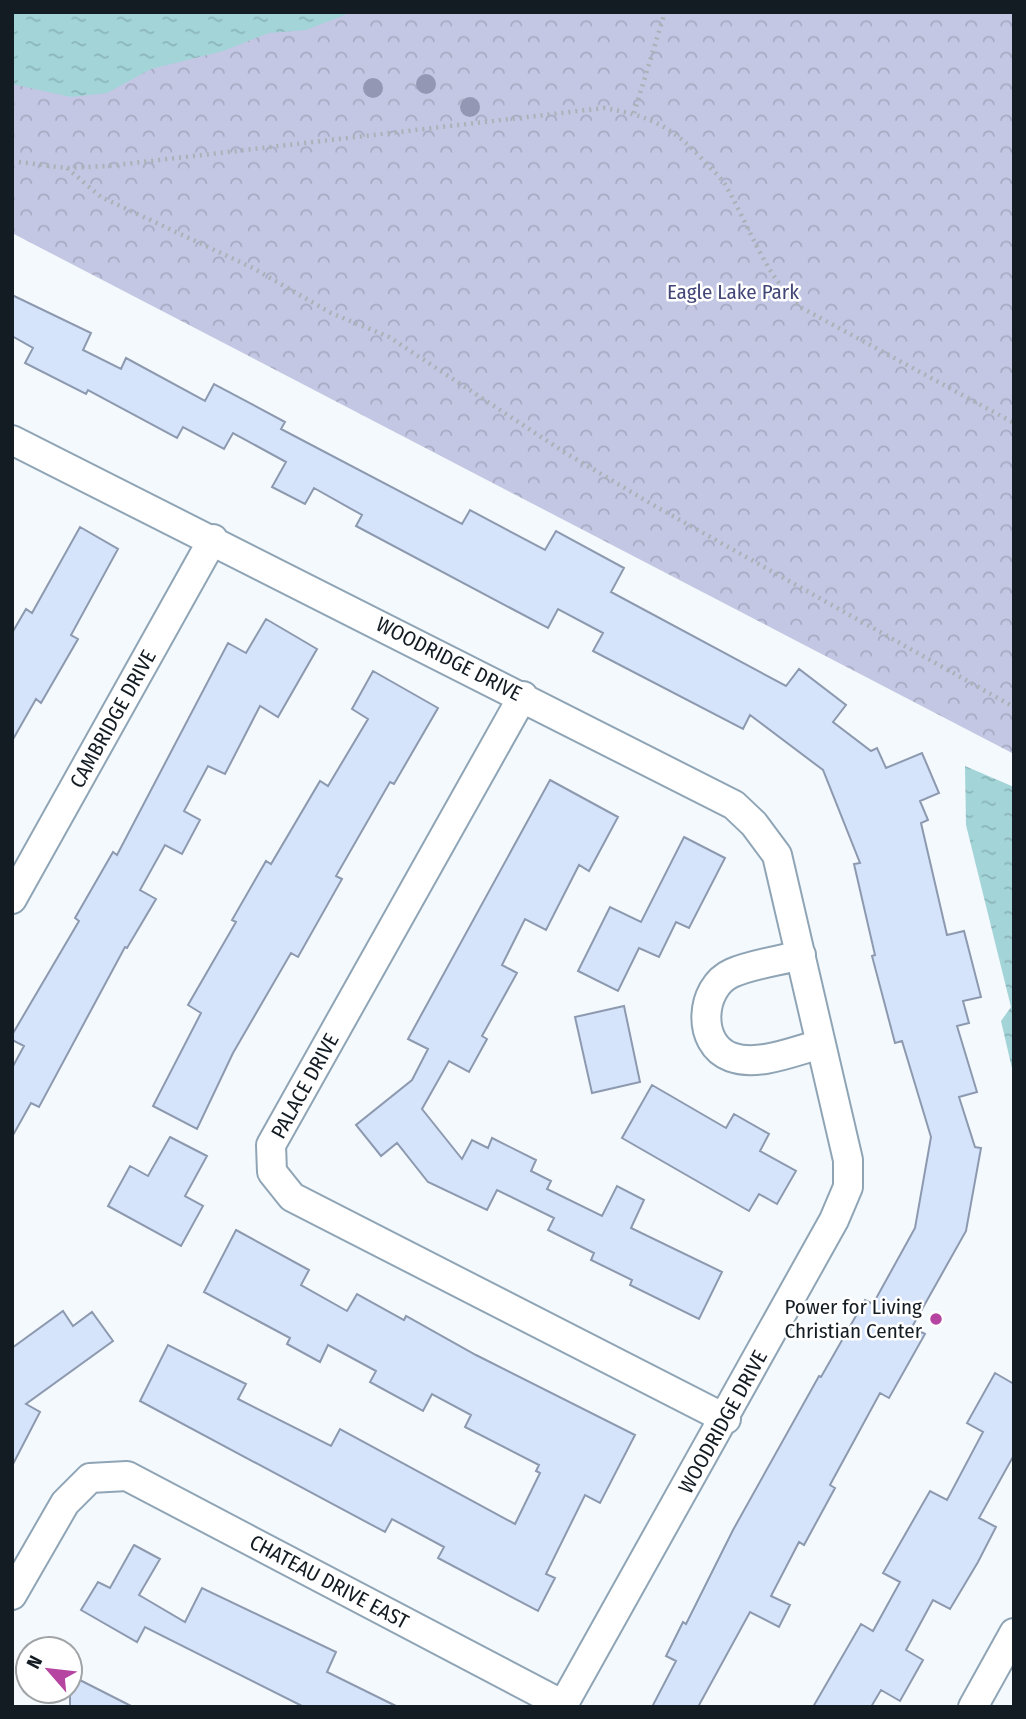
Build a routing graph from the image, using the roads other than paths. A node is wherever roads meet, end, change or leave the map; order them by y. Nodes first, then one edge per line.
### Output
1 (12, 440) edge
2 (213, 539) junction
3 (523, 696) junction
4 (12, 899) edge
5 (800, 955) junction
6 (821, 1044) junction
7 (726, 1419) junction
8 (12, 1595) edge
9 (1014, 1633) edge
10 (563, 1706) edge
11 (973, 1707) edge

1 - 2 street, WOODRIDGE DRIVE
2 - 3 street, WOODRIDGE DRIVE
2 - 4 street, CAMBRIDGE DRIVE
3 - 5 street, WOODRIDGE DRIVE
3 - 7 street, PALACE DRIVE
5 - 6 street, WOODRIDGE DRIVE
5 - 6 street
6 - 7 street, WOODRIDGE DRIVE
7 - 10 street, WOODRIDGE DRIVE
8 - 10 street, CHATEAU DRIVE EAST
9 - 11 street

